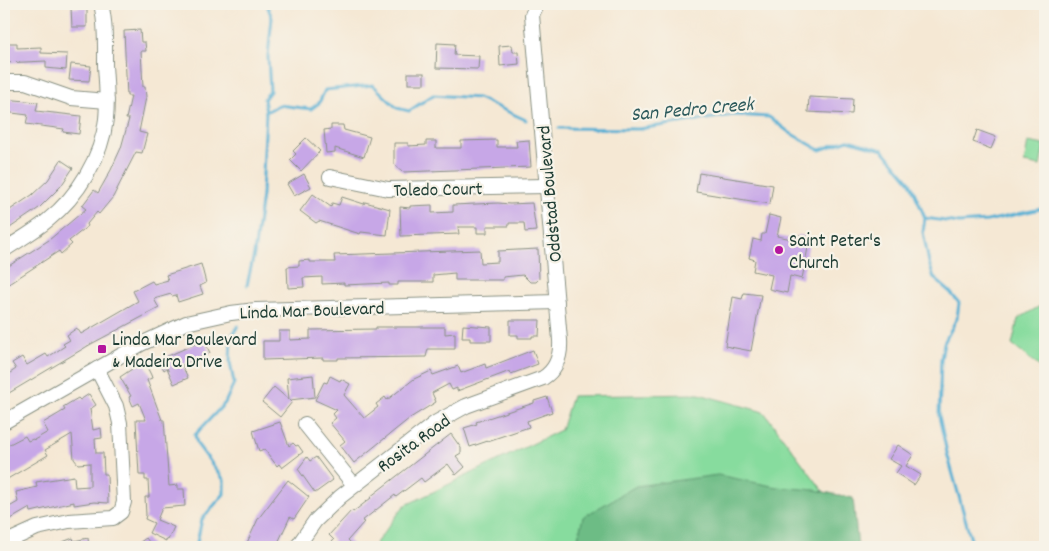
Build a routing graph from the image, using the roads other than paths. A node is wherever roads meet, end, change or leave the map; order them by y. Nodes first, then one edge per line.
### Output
1 (101, 4) edge
2 (531, 7) edge
3 (4, 82) edge
4 (107, 100) junction
5 (330, 177) dead end
6 (547, 186) junction
7 (4, 250) edge
8 (557, 302) junction
9 (97, 369) junction
10 (552, 371) joint
11 (4, 422) edge
12 (305, 424) dead end
13 (354, 485) junction
14 (4, 543) edge
15 (297, 547) edge

1 - 4 street
2 - 6 street, Oddstad Boulevard
3 - 4 street
4 - 7 street
5 - 6 street, Toledo Court
6 - 8 street, Oddstad Boulevard
8 - 9 street, Linda Mar Boulevard
8 - 10 street, Oddstad Boulevard
9 - 11 street, Linda Mar Boulevard
9 - 14 street
10 - 13 street, Rosita Road
12 - 13 street
13 - 15 street, Rosita Road

